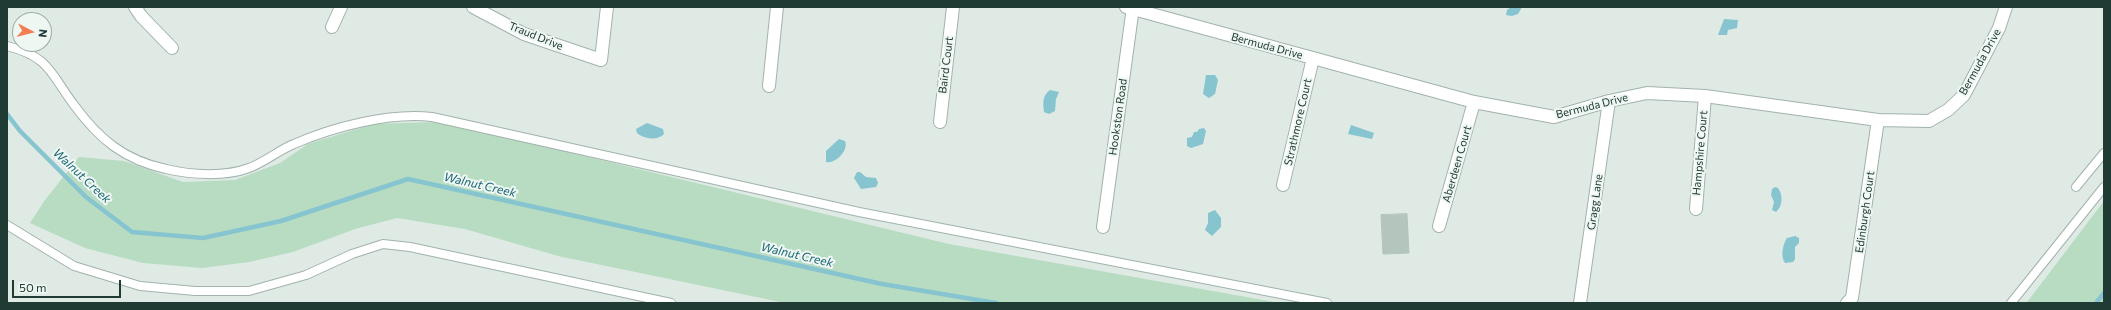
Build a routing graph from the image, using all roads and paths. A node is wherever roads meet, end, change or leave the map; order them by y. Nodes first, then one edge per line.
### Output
1 (135, 7) edge
2 (342, 7) edge
3 (473, 7) edge
4 (607, 7) edge
5 (778, 7) edge
6 (953, 7) edge
7 (2006, 7) edge
8 (1130, 8) edge
9 (332, 27) dead end
10 (7, 46) edge
11 (172, 48) dead end
12 (1313, 58) junction
13 (769, 86) dead end
14 (1705, 96) junction
15 (1609, 101) junction
16 (1474, 102) junction
17 (1878, 120) junction
18 (940, 122) dead end
19 (2104, 153) edge
20 (1283, 185) dead end
21 (2076, 187) dead end
22 (2104, 187) edge
23 (1696, 209) dead end
24 (7, 224) edge
25 (1439, 226) dead end
26 (1103, 227) dead end
27 (671, 303) edge
28 (1327, 303) edge
29 (1580, 303) edge
30 (1848, 303) edge
31 (2011, 303) edge

1 - 11 street
2 - 9 street
3 - 4 street, Traud Drive
5 - 13 street
6 - 18 street, Baird Court
7 - 17 street, Bermuda Drive
8 - 12 street, Bermuda Drive
8 - 26 street, Hookston Road
10 - 28 lane
12 - 16 street, Bermuda Drive
12 - 20 street, Strathmore Court
14 - 15 street, Bermuda Drive
14 - 17 street, Bermuda Drive
14 - 23 street, Hampshire Court
15 - 16 street, Bermuda Drive
15 - 29 street, Gragg Lane
16 - 25 street, Aberdeen Court
17 - 30 street, Edinburgh Court
19 - 21 lane
22 - 31 lane
24 - 27 lane

